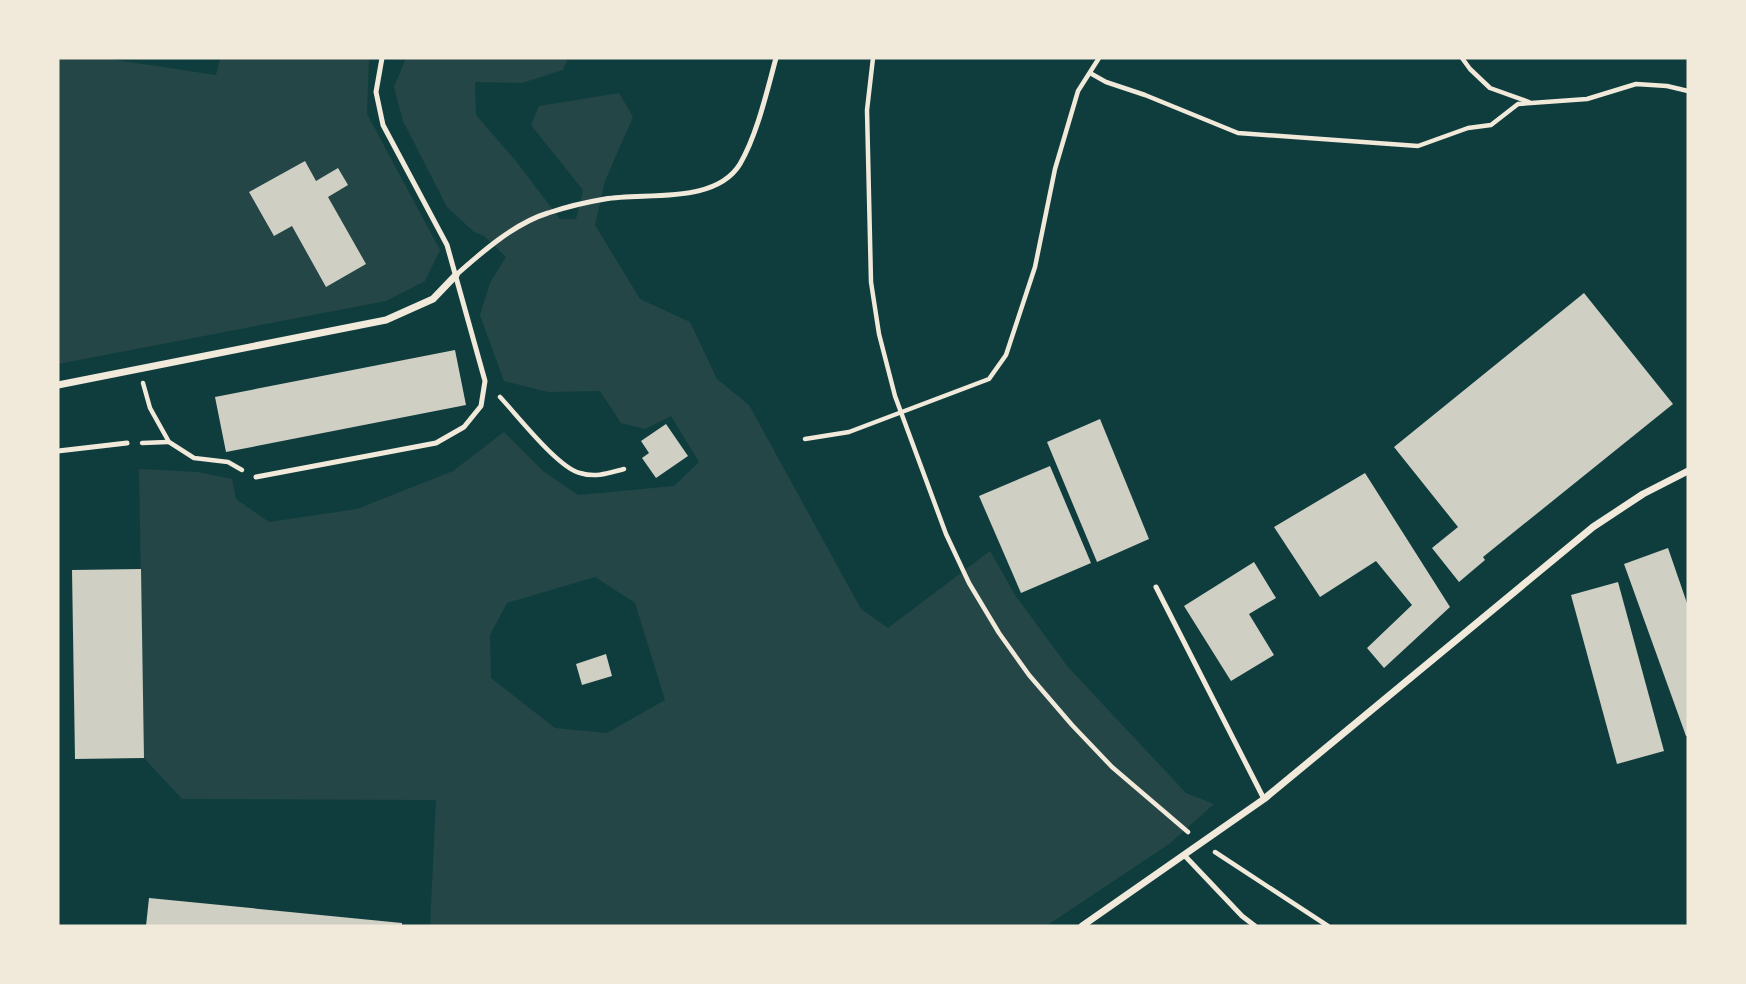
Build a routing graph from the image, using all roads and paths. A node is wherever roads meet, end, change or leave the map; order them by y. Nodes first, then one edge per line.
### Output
1 (382, 58) edge
2 (776, 58) edge
3 (873, 58) edge
4 (1099, 58) edge
5 (1462, 58) edge
6 (1090, 73) junction
7 (1688, 91) edge
8 (1532, 103) junction
9 (456, 275) junction
10 (485, 381) junction
11 (58, 384) edge
12 (143, 384) dead end
13 (900, 412) junction
14 (805, 439) dead end
15 (169, 442) junction
16 (127, 443) joint
17 (58, 451) edge
18 (624, 469) dead end
19 (1688, 471) edge
20 (256, 477) joint
21 (1156, 587) dead end
22 (1264, 799) junction
23 (1203, 844) junction
24 (1185, 856) junction
25 (1082, 926) edge
26 (1255, 926) edge
27 (1328, 926) edge

1 - 9 lane
2 - 9 lane
3 - 13 path
4 - 6 path
5 - 8 path
6 - 8 path
6 - 13 path
7 - 8 path
9 - 10 lane
9 - 11 street
10 - 18 path
10 - 20 lane
12 - 15 path
13 - 14 path
13 - 23 path
15 - 16 path
15 - 20 path
16 - 17 lane
19 - 22 street
21 - 22 lane
22 - 23 street
23 - 24 street
23 - 27 path
24 - 25 street
24 - 26 lane

